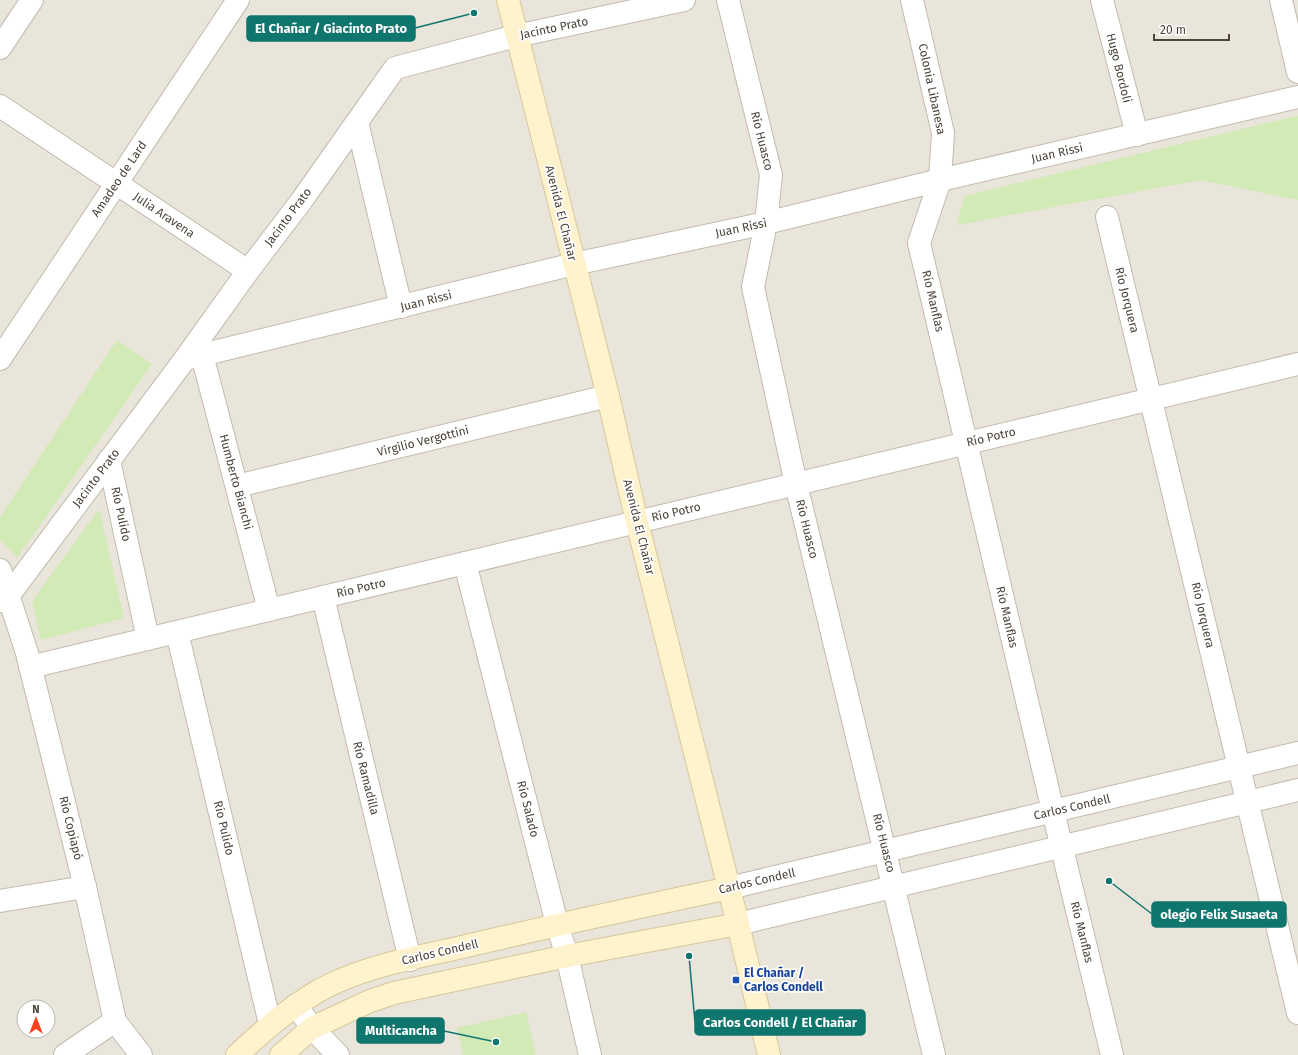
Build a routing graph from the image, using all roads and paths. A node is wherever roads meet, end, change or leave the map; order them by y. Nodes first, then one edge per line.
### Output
1 (32, 0) edge
2 (238, 0) edge
3 (508, 0) edge
4 (684, 0) edge
5 (728, 0) edge
6 (912, 0) edge
7 (1102, 0) edge
8 (1281, 0) edge
9 (516, 36) junction
10 (0, 48) edge
11 (1298, 72) edge
12 (1298, 97) edge
13 (0, 106) edge
14 (357, 122) junction
15 (1137, 135) junction
16 (940, 180) junction
17 (116, 183) junction
18 (1107, 217) dead end
19 (766, 223) junction
20 (574, 264) junction
21 (248, 271) junction
22 (401, 307) junction
23 (194, 357) junction
24 (0, 359) edge
25 (1298, 364) edge
26 (608, 396) junction
27 (1151, 399) junction
28 (966, 443) junction
29 (110, 460) junction
30 (796, 484) junction
31 (237, 486) junction
32 (637, 522) junction
33 (465, 563) junction
34 (0, 570) edge
35 (322, 597) junction
36 (5, 598) edge
37 (269, 610) junction
38 (177, 632) junction
39 (148, 639) junction
40 (30, 667) junction
41 (1298, 753) edge
42 (1239, 767) junction
43 (1298, 790) edge
44 (1248, 802) junction
45 (1053, 811) junction
46 (1062, 846) junction
47 (885, 851) junction
48 (894, 886) junction
49 (85, 887) junction
50 (728, 888) junction
51 (0, 901) edge
52 (557, 924) junction
53 (738, 924) junction
54 (567, 956) junction
55 (410, 960) junction
56 (296, 1005) junction
57 (1298, 1013) edge
58 (115, 1021) junction
59 (270, 1024) junction
60 (312, 1028) junction
61 (65, 1055) edge
62 (141, 1055) edge
63 (237, 1055) edge
64 (281, 1055) edge
65 (338, 1055) edge
66 (590, 1055) edge
67 (769, 1055) edge
68 (934, 1055) edge
69 (1112, 1055) edge

1 - 10 street
2 - 17 street, Amadeo de Lard
3 - 9 street, Avenida El Chañar
4 - 9 street, Jacinto Prato
5 - 19 street, Río Huasco
6 - 16 street, Colonia Libanesa
7 - 15 street, Hugo Bordoli
8 - 11 street
9 - 14 street, Jacinto Prato
9 - 20 street, Avenida El Chañar
12 - 15 street, Juan Rissi
13 - 17 street, Julia Aravena
14 - 21 street, Jacinto Prato
14 - 22 street
15 - 16 street, Juan Rissi
16 - 19 street, Juan Rissi
16 - 28 street, Río Manflas
17 - 21 street, Julia Aravena
17 - 24 street, Amadeo de Lard
18 - 27 street, Río Jorquera
19 - 20 street, Juan Rissi
19 - 30 street, Río Huasco
20 - 22 street, Juan Rissi
20 - 26 street, Avenida El Chañar
21 - 23 street, Jacinto Prato
22 - 23 street, Juan Rissi
23 - 29 street, Jacinto Prato
23 - 31 street, Humberto Bianchi
25 - 27 street, Río Potro
26 - 31 street, Virgilio Vergottini
26 - 32 street, Avenida El Chañar
27 - 28 street, Río Potro
27 - 42 street, Río Jorquera
28 - 30 street, Río Potro
28 - 45 street, Río Manflas
29 - 36 street, Jacinto Prato
29 - 39 street, Río Pulido
30 - 32 street, Río Potro
30 - 47 street, Río Huasco
31 - 37 street, Humberto Bianchi
32 - 33 street, Río Potro
32 - 50 street, Avenida El Chañar
33 - 35 street, Río Potro
33 - 52 street, Río Salado
34 - 36 street, Río Copiapó
35 - 37 street, Río Potro
35 - 55 street, Río Ramadilla
36 - 40 street, Río Copiapó
37 - 38 street, Río Potro
38 - 39 street, Río Potro
38 - 59 street, Río Pulido
39 - 40 street, Río Potro
40 - 49 street, Río Copiapó
41 - 42 street, Carlos Condell
42 - 44 street, Río Jorquera
42 - 45 street, Carlos Condell
43 - 44 street
44 - 46 street
44 - 57 street, Río Jorquera
45 - 46 street, Río Manflas
45 - 47 street, Carlos Condell
46 - 48 street
46 - 69 street, Río Manflas
47 - 48 street, Río Huasco
47 - 50 street, Carlos Condell
48 - 53 street
48 - 68 street, Río Huasco
49 - 51 street
49 - 58 street, Río Copiapó
50 - 52 street, Carlos Condell
50 - 53 street, Avenida El Chañar
52 - 54 street, Río Salado
52 - 55 street, Carlos Condell
53 - 54 street
53 - 67 street, Avenida El Chañar
54 - 60 street
54 - 66 street, Río Salado
55 - 56 street, Carlos Condell
56 - 59 street, Carlos Condell
56 - 60 street
58 - 61 street
58 - 62 street, Río Copiapó
59 - 63 street, Carlos Condell
60 - 64 street
60 - 65 street

